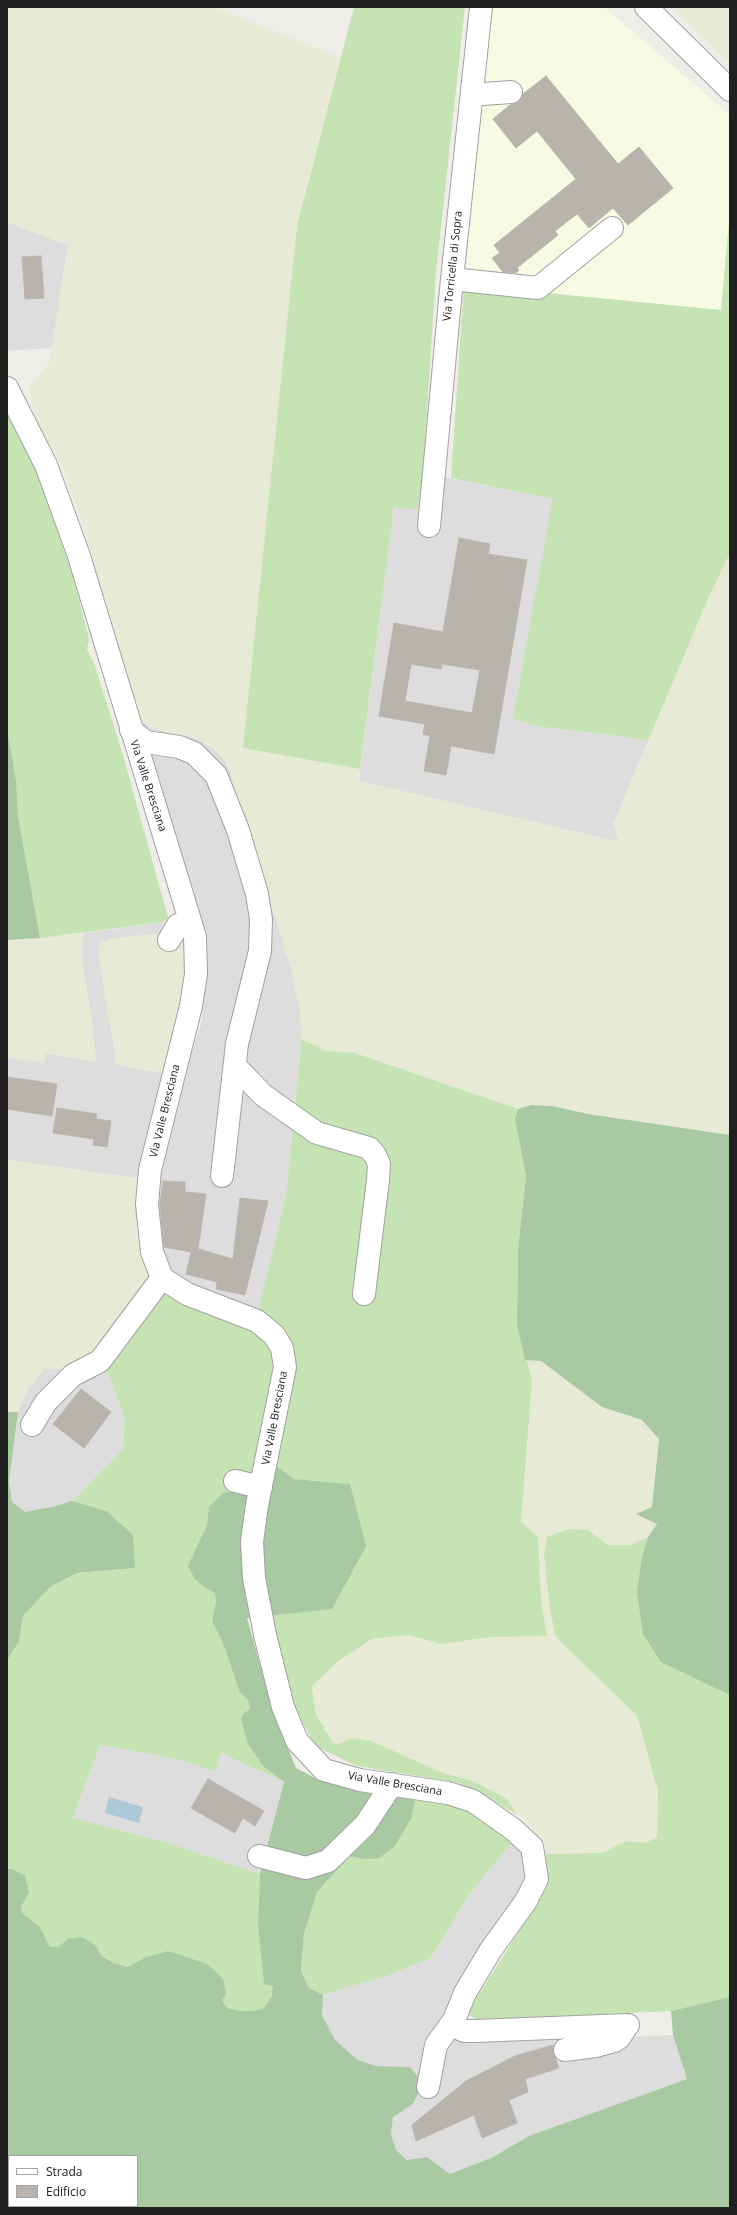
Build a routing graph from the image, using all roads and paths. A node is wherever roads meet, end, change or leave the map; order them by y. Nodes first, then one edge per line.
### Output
1 (481, 7) edge
2 (646, 7) edge
3 (730, 90) edge
4 (472, 92) junction
5 (511, 92) dead end
6 (612, 228) dead end
7 (452, 279) junction
8 (7, 388) edge
9 (429, 526) dead end
10 (130, 730) junction
11 (235, 1066) junction
12 (222, 1176) dead end
13 (162, 1278) junction
14 (364, 1294) dead end
15 (32, 1425) dead end
16 (235, 1481) dead end
17 (261, 1487) junction
18 (392, 1784) junction
19 (259, 1856) dead end
20 (454, 2020) junction
21 (565, 2050) dead end
22 (428, 2087) dead end

1 - 4 street, Via Torricella di Sopra
2 - 3 street
4 - 5 street
4 - 7 street, Via Torricella di Sopra
6 - 7 street
7 - 9 street, Via Torricella di Sopra
8 - 10 street, Via Valle Bresciana
10 - 11 street
10 - 13 street, Via Valle Bresciana
11 - 12 street
11 - 14 street
13 - 15 street
13 - 17 street, Via Valle Bresciana
16 - 17 street
17 - 18 street, Via Valle Bresciana
18 - 19 street
18 - 20 street, Via Valle Bresciana
20 - 21 street
20 - 22 street, Via Valle Bresciana

